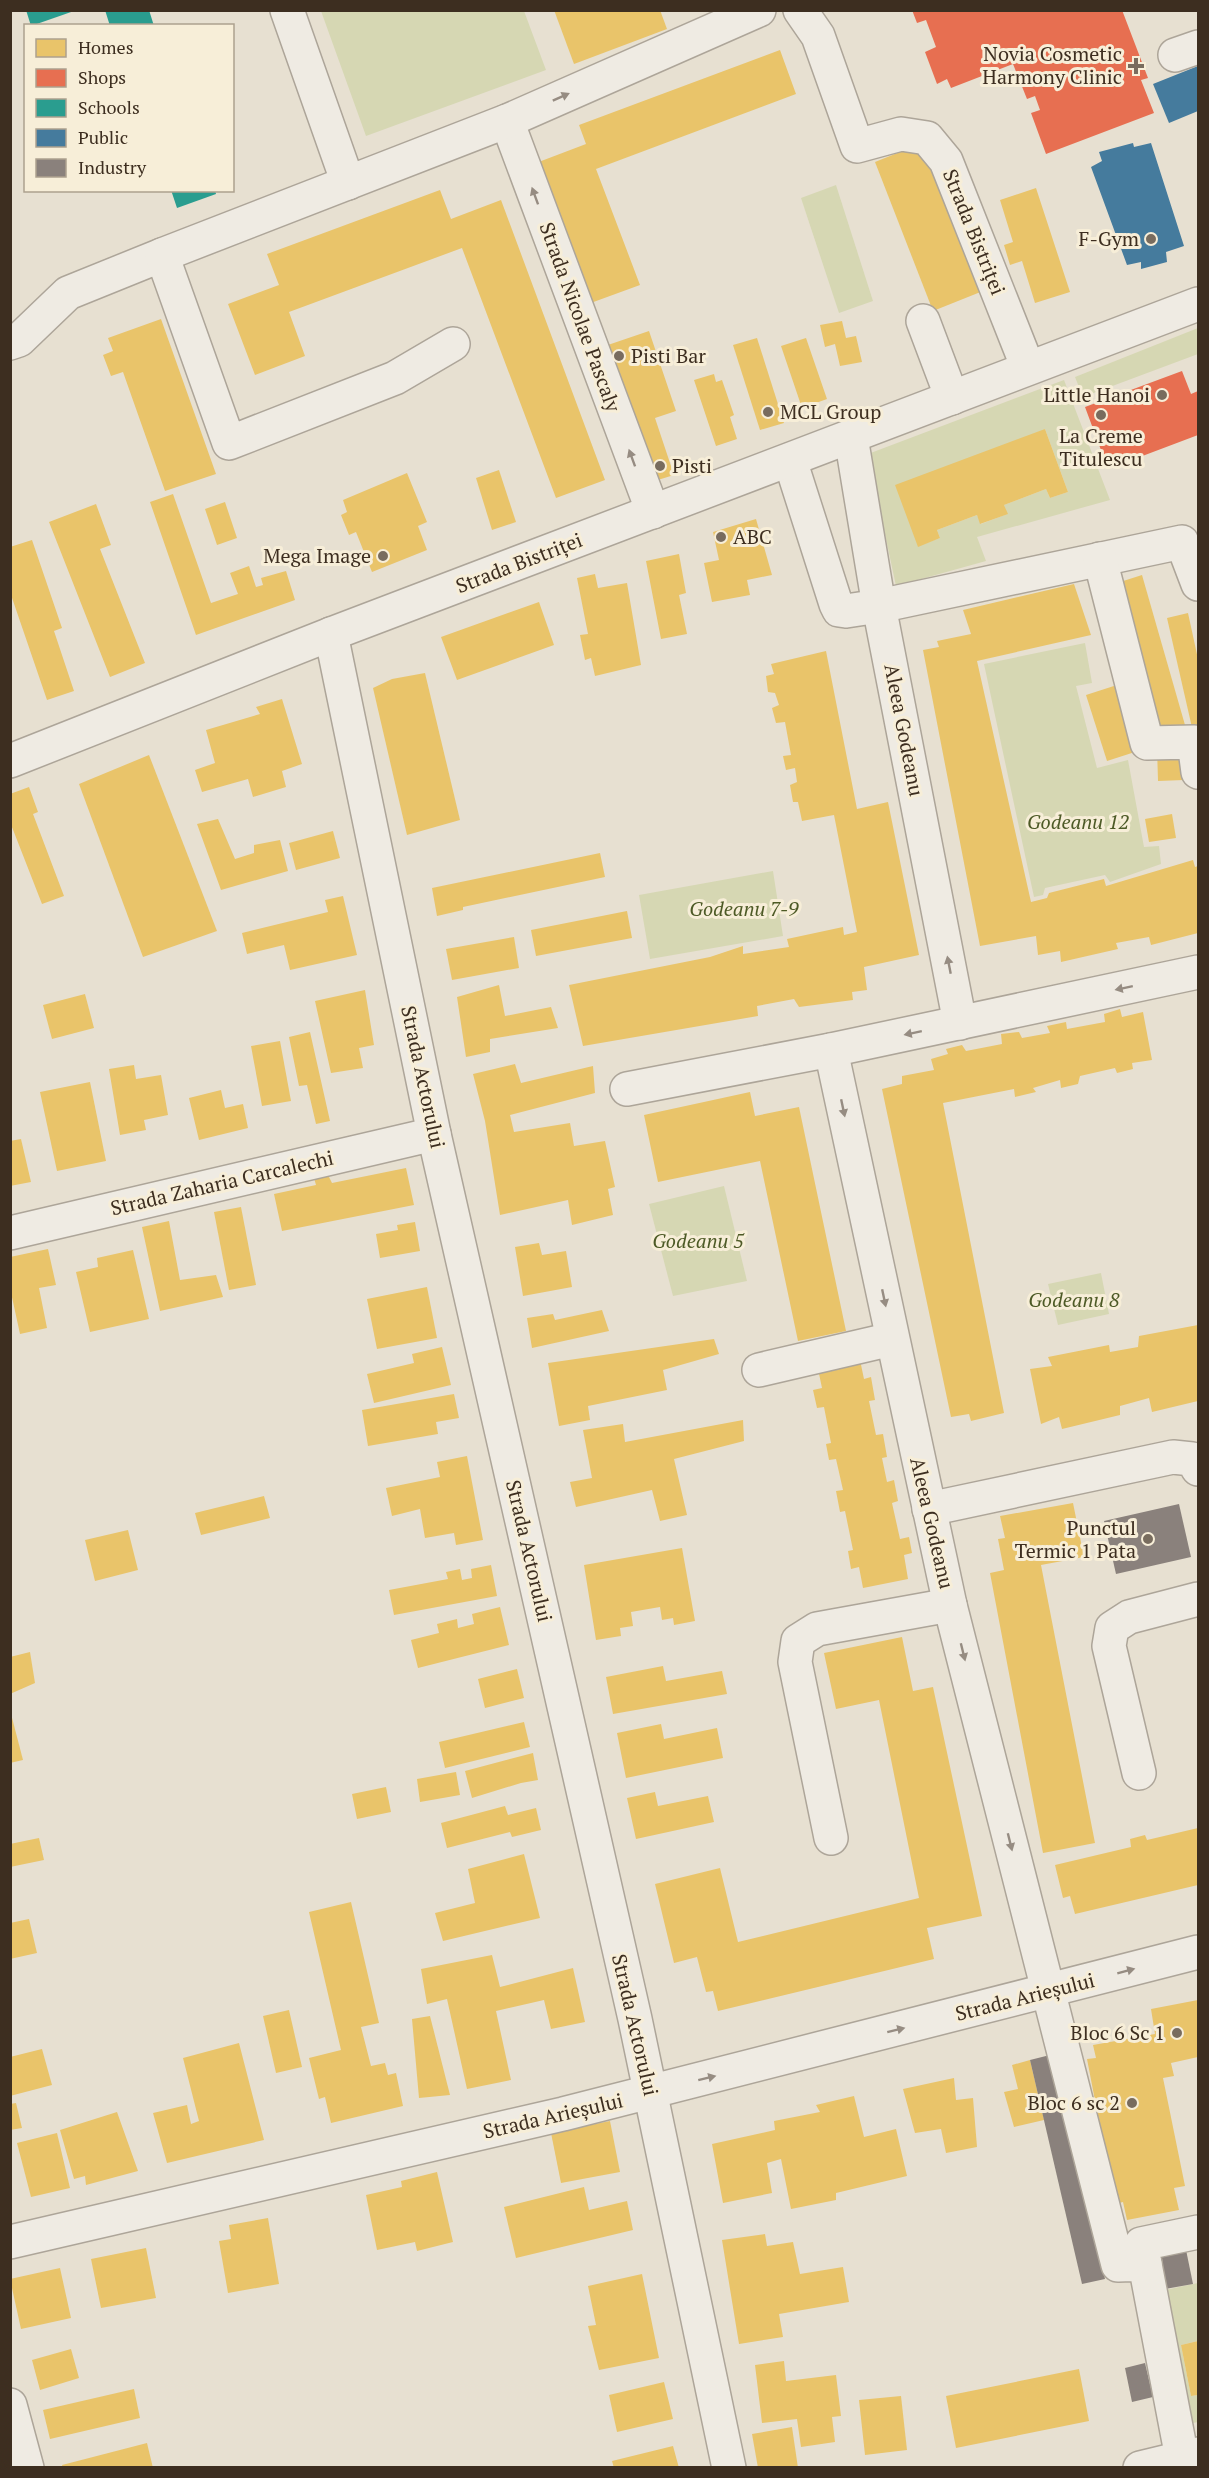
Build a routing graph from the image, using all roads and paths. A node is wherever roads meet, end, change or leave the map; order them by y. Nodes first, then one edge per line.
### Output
1 (287, 10) edge
2 (759, 10) edge
3 (800, 10) edge
4 (507, 121) junction
5 (348, 183) junction
6 (162, 255) junction
7 (1198, 304) edge
8 (923, 321) dead end
9 (10, 344) edge
10 (453, 344) dead end
11 (1028, 368) junction
12 (952, 398) junction
13 (851, 437) junction
14 (790, 460) junction
15 (653, 512) junction
16 (1100, 559) junction
17 (1198, 584) edge
18 (879, 606) junction
19 (331, 634) junction
20 (10, 761) edge
21 (1198, 772) edge
22 (1190, 974) edge
23 (960, 1023) junction
24 (831, 1050) junction
25 (627, 1089) dead end
26 (434, 1134) junction
27 (10, 1233) edge
28 (892, 1339) junction
29 (759, 1370) dead end
30 (1198, 1468) edge
31 (928, 1509) junction
32 (1198, 1599) edge
33 (950, 1605) junction
34 (1139, 1773) dead end
35 (831, 1838) dead end
36 (1198, 1952) edge
37 (1049, 1991) junction
38 (651, 2092) junction
39 (1198, 2232) edge
40 (10, 2242) edge
41 (1145, 2264) junction
42 (10, 2405) edge
43 (1190, 2456) edge
44 (27, 2468) edge
45 (729, 2468) edge
46 (1140, 2468) edge

1 - 5 street
4 -> 2 street
3 - 11 street, Strada Bistriței
4 - 5 street
15 -> 4 street, Strada Nicolae Pascaly
5 - 6 street
6 - 9 street
6 - 10 street
7 - 11 street, Strada Bistriței
8 - 12 street
11 - 12 street, Strada Bistriței
12 - 13 street, Strada Bistriței
13 - 14 street, Strada Bistriței
13 - 18 street, Aleea Godeanu
14 - 15 street, Strada Bistriței
14 - 18 street
15 - 19 street, Strada Bistriței
16 - 17 street
16 - 18 street
16 - 21 street
23 -> 18 street, Aleea Godeanu
19 - 20 street, Strada Bistriței
19 - 26 street, Strada Actorului
22 -> 23 street
23 -> 24 street
24 - 25 street
24 -> 28 street, Aleea Godeanu
26 - 27 street, Strada Zaharia Carcalechi
26 - 38 street, Strada Actorului
28 - 29 street
28 - 31 street, Aleea Godeanu
30 - 31 street
31 - 33 street, Aleea Godeanu
32 - 34 street
33 - 35 street
33 -> 37 street, Aleea Godeanu
37 -> 36 street, Strada Arieșului
38 -> 37 street, Strada Arieșului
37 - 41 street, Aleea Godeanu
38 - 40 street, Strada Arieșului
38 - 45 street, Strada Actorului
39 - 41 street
41 - 43 street
42 - 44 street
43 - 46 street

